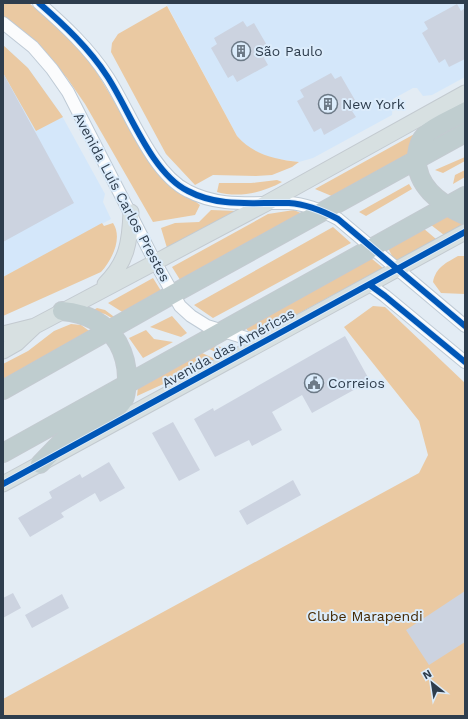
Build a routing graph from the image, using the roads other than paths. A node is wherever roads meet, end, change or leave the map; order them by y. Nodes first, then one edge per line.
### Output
1 (39, 3) edge
2 (3, 23) edge
3 (465, 93) edge
4 (465, 112) edge
5 (465, 133) edge
6 (417, 159) junction
7 (465, 196) edge
8 (265, 204) junction
9 (448, 206) junction
10 (322, 211) junction
11 (131, 212) junction
12 (465, 215) edge
13 (465, 232) edge
14 (372, 248) junction
15 (155, 262) junction
16 (398, 270) junction
17 (370, 285) junction
18 (97, 292) junction
19 (173, 294) junction
20 (62, 311) junction
21 (35, 326) junction
22 (465, 326) edge
23 (108, 330) junction
24 (223, 331) junction
25 (3, 334) edge
26 (262, 343) junction
27 (3, 351) edge
28 (465, 362) edge
29 (126, 384) junction
30 (3, 390) edge
31 (3, 453) edge
32 (40, 464) junction
33 (3, 484) edge

1 - 8 street
2 - 11 street, Avenida Luís Carlos Prestes
3 - 8 main road
4 - 6 highway
5 - 6 highway
6 - 9 highway
6 - 10 highway
7 - 9 highway, Avenida das Américas
8 - 10 street
8 - 15 main road
9 - 12 highway
9 - 14 highway, Avenida das Américas
10 - 14 street
10 - 19 highway
11 - 15 street, Avenida Luís Carlos Prestes
11 - 18 main road
13 - 16 main road, Avenida das Américas
14 - 16 street
14 - 24 highway, Avenida das Américas
15 - 18 main road
15 - 19 street, Avenida Luís Carlos Prestes
16 - 17 main road, Avenida das Américas
16 - 22 street
17 - 26 main road, Avenida das Américas
17 - 28 street
18 - 20 main road
19 - 23 highway
19 - 24 street, Avenida Luís Carlos Prestes
20 - 21 main road
20 - 23 highway
21 - 25 main road
21 - 27 main road
23 - 29 highway
23 - 30 highway
24 - 26 street, Avenida Luís Carlos Prestes
24 - 29 highway, Avenida das Américas
26 - 32 main road, Avenida das Américas
29 - 31 highway, Avenida das Américas
29 - 32 highway
32 - 33 main road, Avenida das Américas

